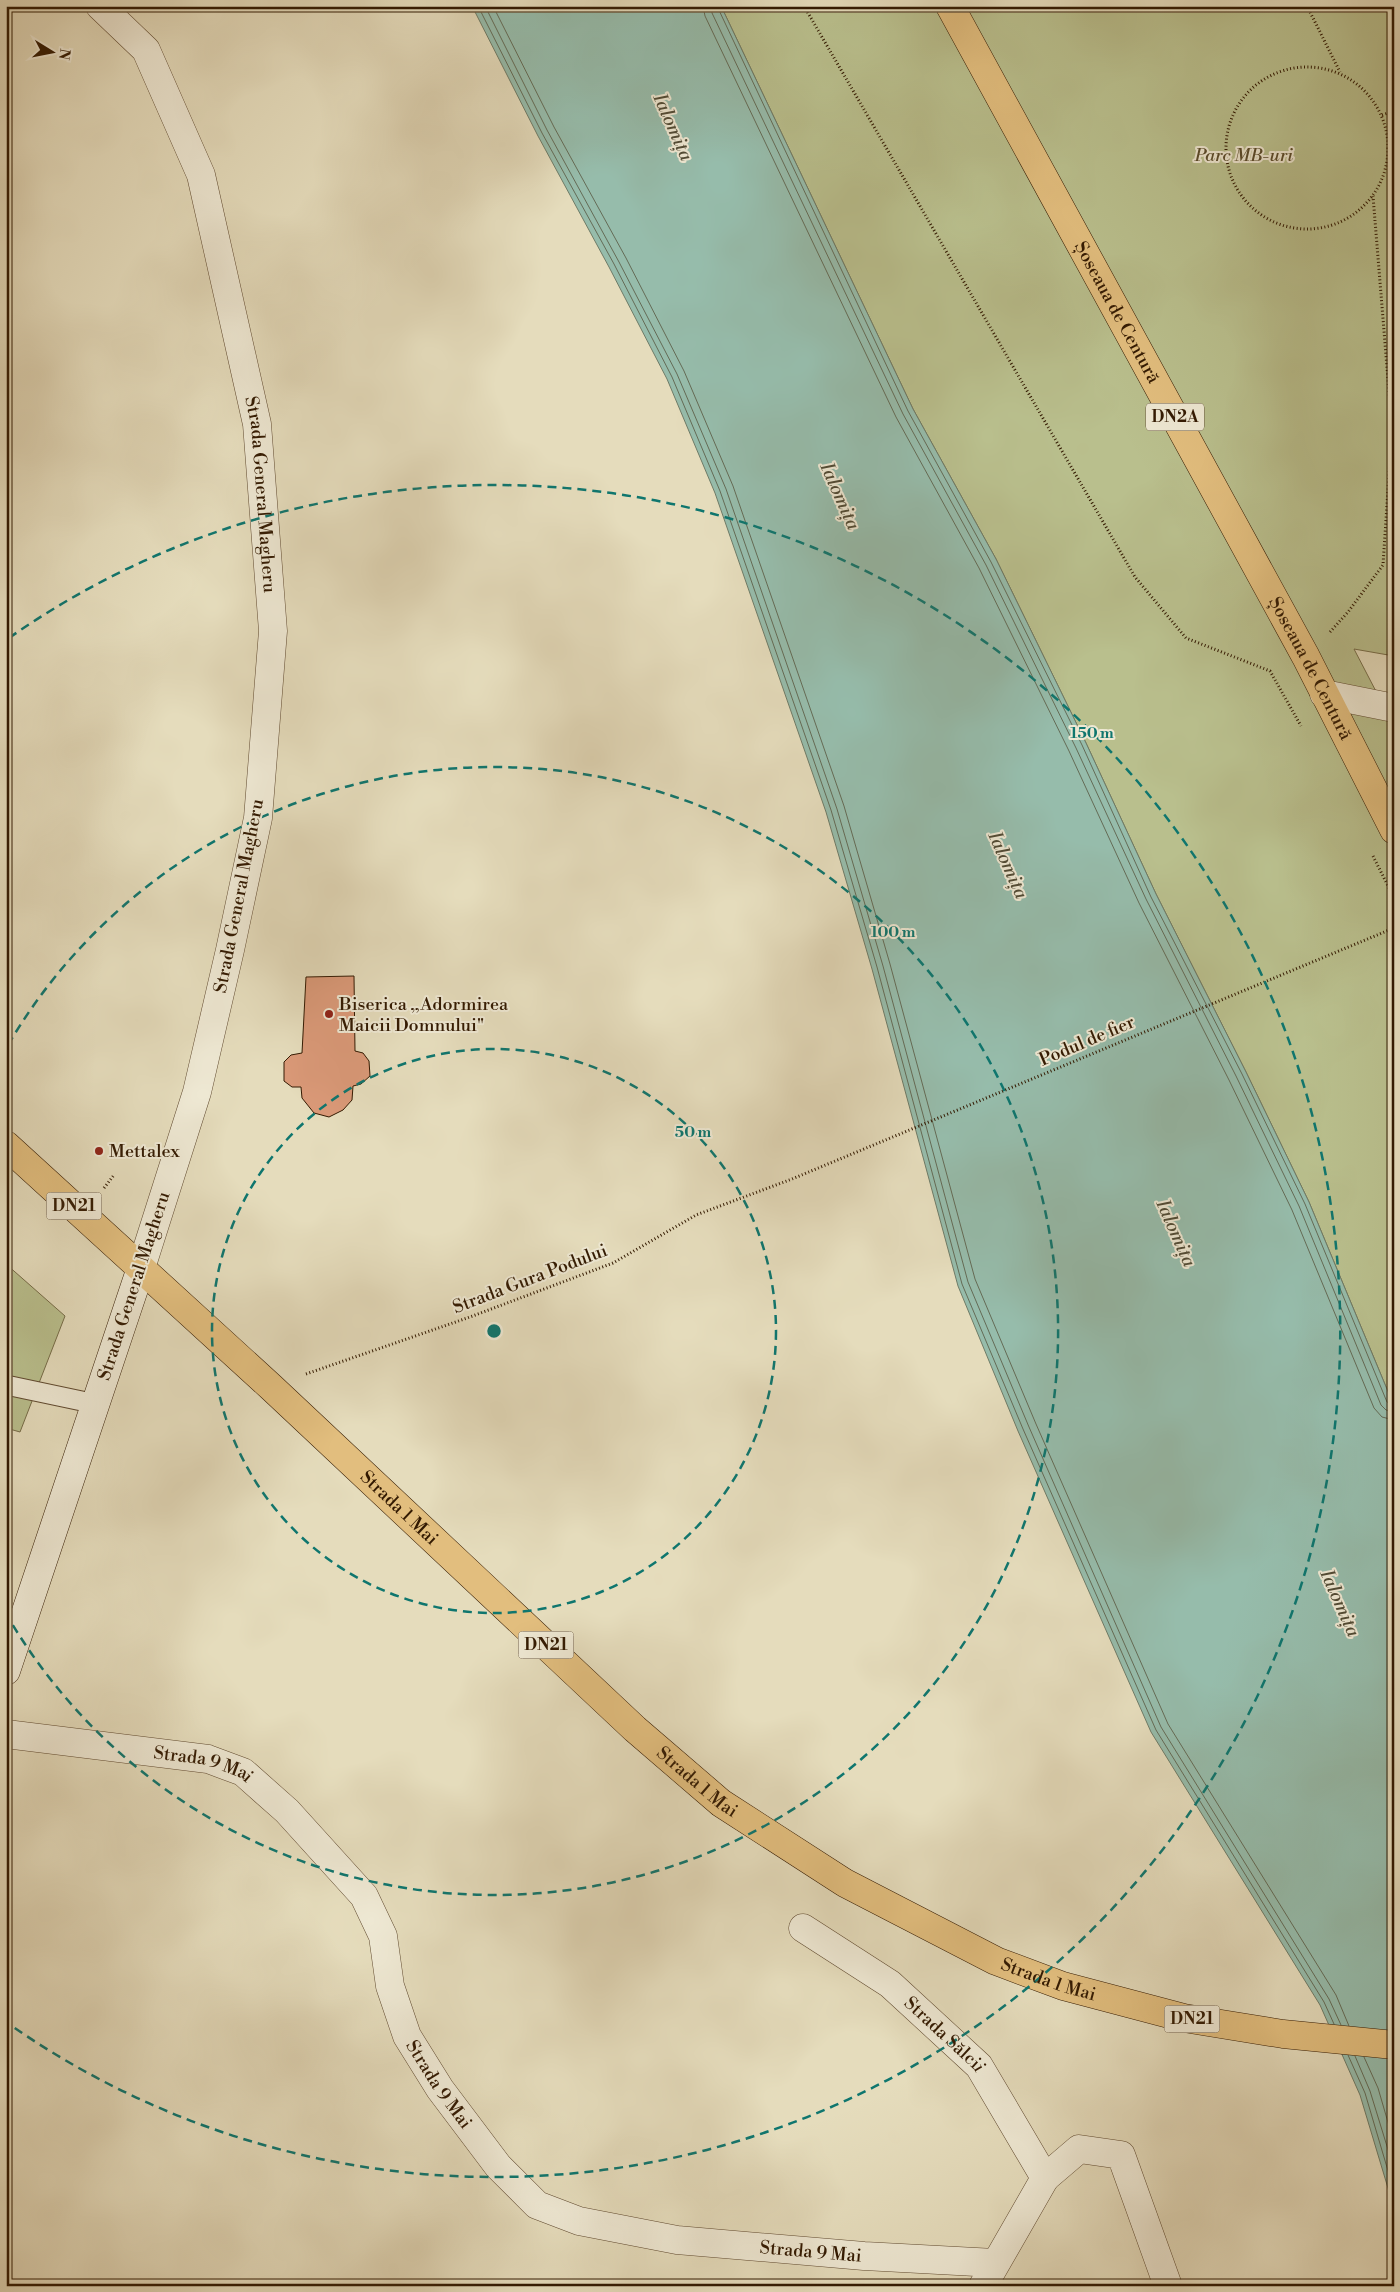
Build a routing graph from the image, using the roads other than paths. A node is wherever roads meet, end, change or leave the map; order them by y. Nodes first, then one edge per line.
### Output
1 (100, 6) edge
2 (950, 6) edge
3 (1324, 694) junction
4 (1394, 708) edge
5 (1394, 830) edge
6 (6, 1145) edge
7 (141, 1268) junction
8 (6, 1384) edge
9 (96, 1404) junction
10 (6, 1671) edge
11 (6, 1734) edge
12 (804, 1928) dead end
13 (1394, 2045) edge
14 (1045, 2178) junction
15 (989, 2274) edge
16 (1168, 2286) edge

1 - 7 street, Strada General Magheru
2 - 3 main road, Șoseaua de Centură / DN2A
3 - 4 street
3 - 5 main road, Șoseaua de Centură / DN2A
6 - 7 main road, DN21
7 - 9 street, Strada General Magheru
7 - 13 main road, Strada 1 Mai / DN21
8 - 9 lane
9 - 10 street, Strada General Magheru
11 - 15 street, Strada 9 Mai
12 - 14 street, Strada Sălcii
14 - 15 street
14 - 16 street

